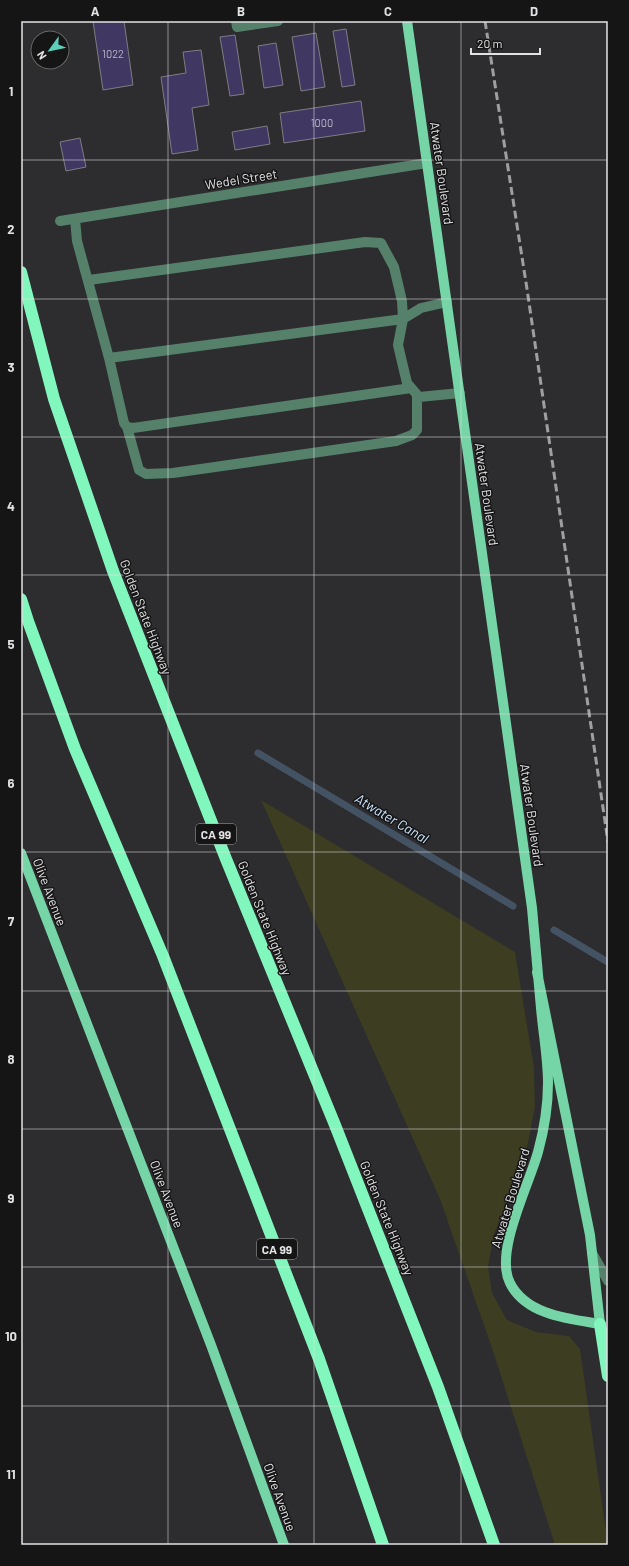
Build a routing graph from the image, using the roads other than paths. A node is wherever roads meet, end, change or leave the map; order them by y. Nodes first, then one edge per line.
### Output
1 (236, 21) edge
2 (278, 21) edge
3 (407, 21) edge
4 (427, 163) junction
5 (75, 219) junction
6 (60, 221) dead end
7 (21, 272) edge
8 (88, 280) junction
9 (447, 302) junction
10 (403, 319) junction
11 (109, 358) junction
12 (414, 392) junction
13 (460, 393) junction
14 (127, 427) junction
15 (21, 599) edge
16 (21, 854) edge
17 (537, 972) junction
18 (592, 1252) junction
19 (608, 1281) edge
20 (604, 1325) edge
21 (608, 1376) edge
22 (284, 1545) edge
23 (383, 1545) edge
24 (494, 1545) edge

1 - 2 street
3 - 4 main road, Atwater Boulevard
4 - 5 street, Wedel Street
4 - 9 main road, Atwater Boulevard
5 - 6 street, Wedel Street
5 - 8 street
7 - 24 highway, Golden State Highway / CA 99
8 - 10 street
8 - 11 street
9 - 10 street
9 - 13 main road, Atwater Boulevard
10 - 11 street
10 - 12 street
11 - 14 street
12 - 13 street
12 - 14 street
12 - 14 street
13 - 17 main road, Atwater Boulevard
15 - 23 highway, CA 99
16 - 22 main road, Olive Avenue
17 - 18 main road, Atwater Boulevard
17 - 20 main road, Atwater Boulevard
18 - 19 street
18 - 20 main road, Atwater Boulevard
20 - 21 highway

